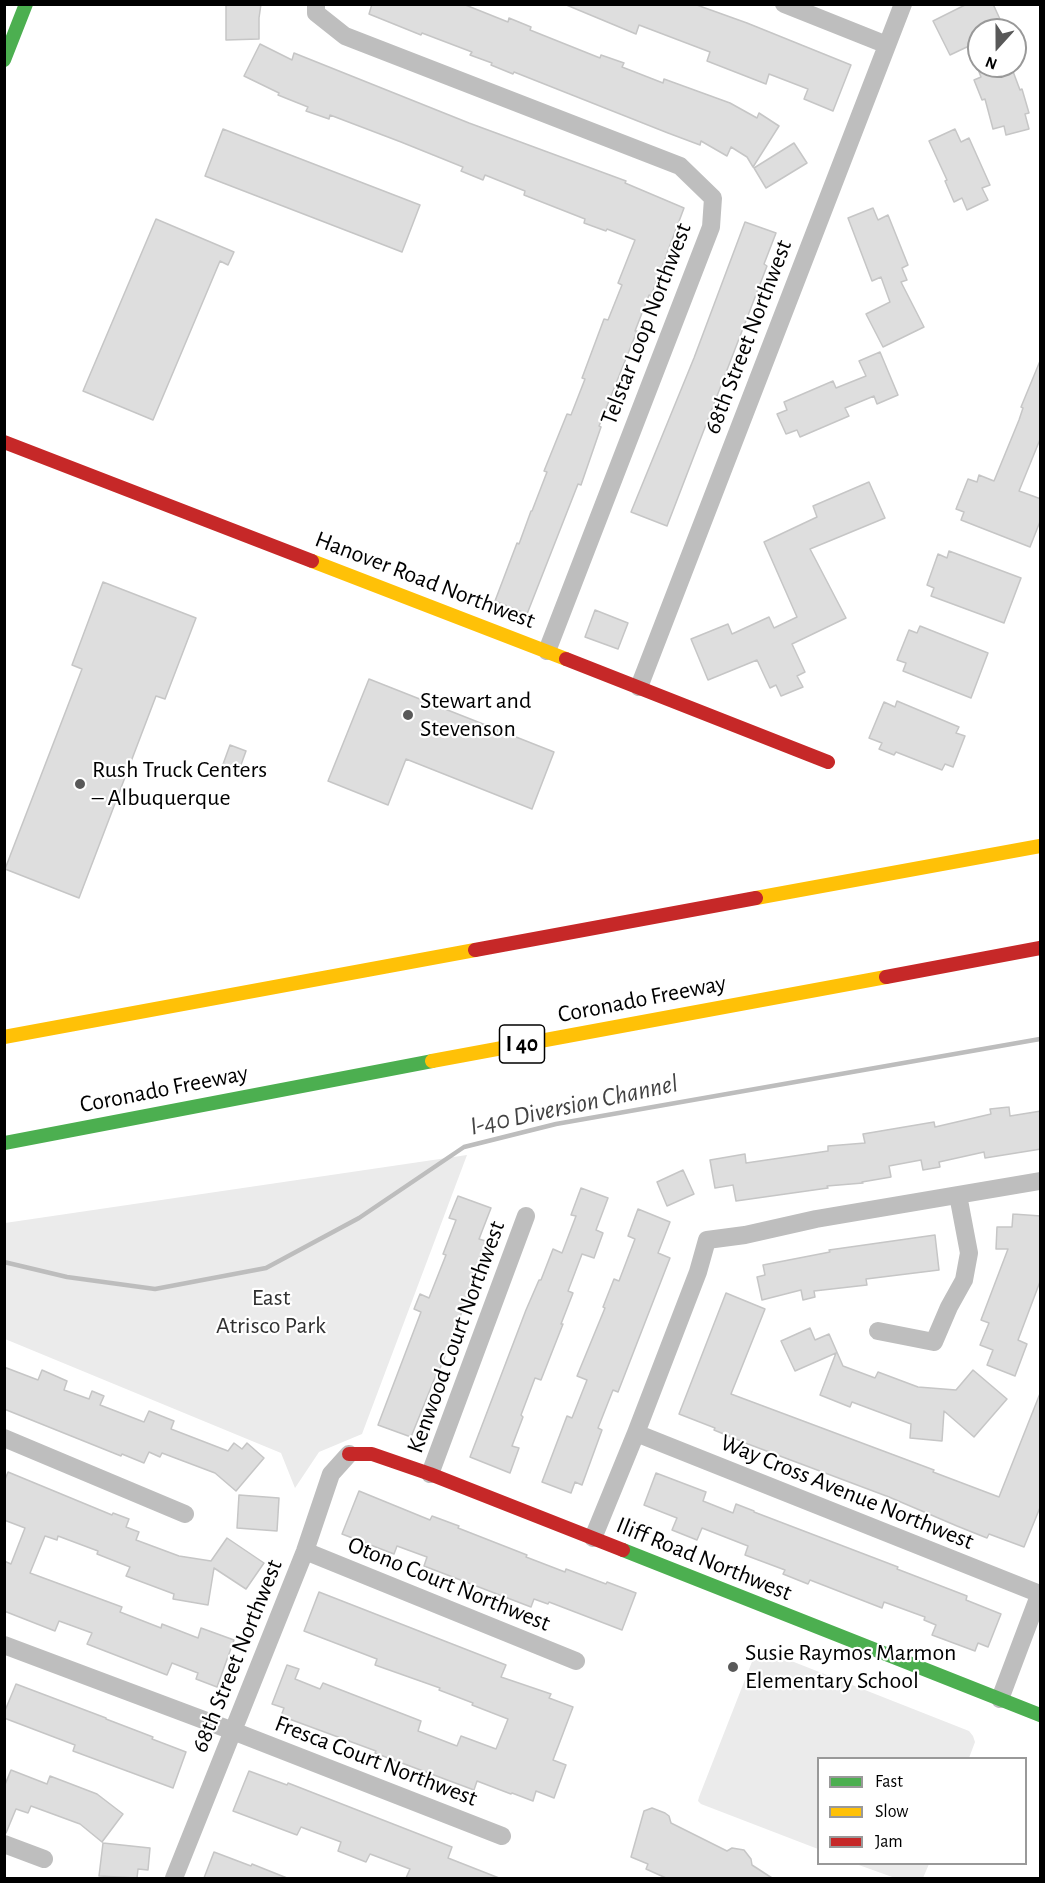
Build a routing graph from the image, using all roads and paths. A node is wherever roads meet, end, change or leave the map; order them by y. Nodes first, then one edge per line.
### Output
1 (26, 4) edge
2 (316, 4) edge
3 (784, 4) edge
4 (903, 4) edge
5 (887, 45) junction
6 (4, 60) edge
7 (4, 442) edge
8 (547, 651) junction
9 (639, 687) junction
10 (828, 762) dead end
11 (1041, 846) edge
12 (1041, 948) edge
13 (4, 1037) edge
14 (4, 1143) edge
15 (1041, 1181) edge
16 (958, 1195) junction
17 (526, 1216) dead end
18 (878, 1331) dead end
19 (636, 1433) junction
20 (4, 1438) edge
21 (349, 1454) joint
22 (430, 1474) junction
23 (185, 1514) dead end
24 (593, 1538) junction
25 (304, 1551) junction
26 (1040, 1594) edge
27 (4, 1645) edge
28 (576, 1661) dead end
29 (1000, 1699) junction
30 (1041, 1716) edge
31 (233, 1731) junction
32 (502, 1836) dead end
33 (4, 1844) edge
34 (44, 1859) dead end
35 (174, 1878) edge

1 - 6 main road
2 - 8 street, Telstar Loop Northwest
3 - 5 street
4 - 5 street, 68th Street Northwest
5 - 9 street, 68th Street Northwest
7 - 8 main road, Hanover Road Northwest
8 - 9 main road, Hanover Road Northwest
9 - 10 main road, Hanover Road Northwest
11 - 13 main road
12 - 14 main road, Coronado Freeway / I 40
15 - 16 street
16 - 18 street
16 - 19 street
17 - 22 street, Kenwood Court Northwest
19 - 24 street
19 - 26 street, Way Cross Avenue Northwest
20 - 23 street
21 - 22 main road, Iliff Road Northwest
21 - 25 street, 68th Street Northwest
22 - 24 main road, Iliff Road Northwest
24 - 29 main road, Iliff Road Northwest
25 - 28 street, Otono Court Northwest
25 - 31 street, 68th Street Northwest
26 - 29 street
27 - 31 street, Fresca Court Northwest
29 - 30 main road, Iliff Road Northwest
31 - 32 street, Fresca Court Northwest
31 - 35 street, 68th Street Northwest
33 - 34 street

